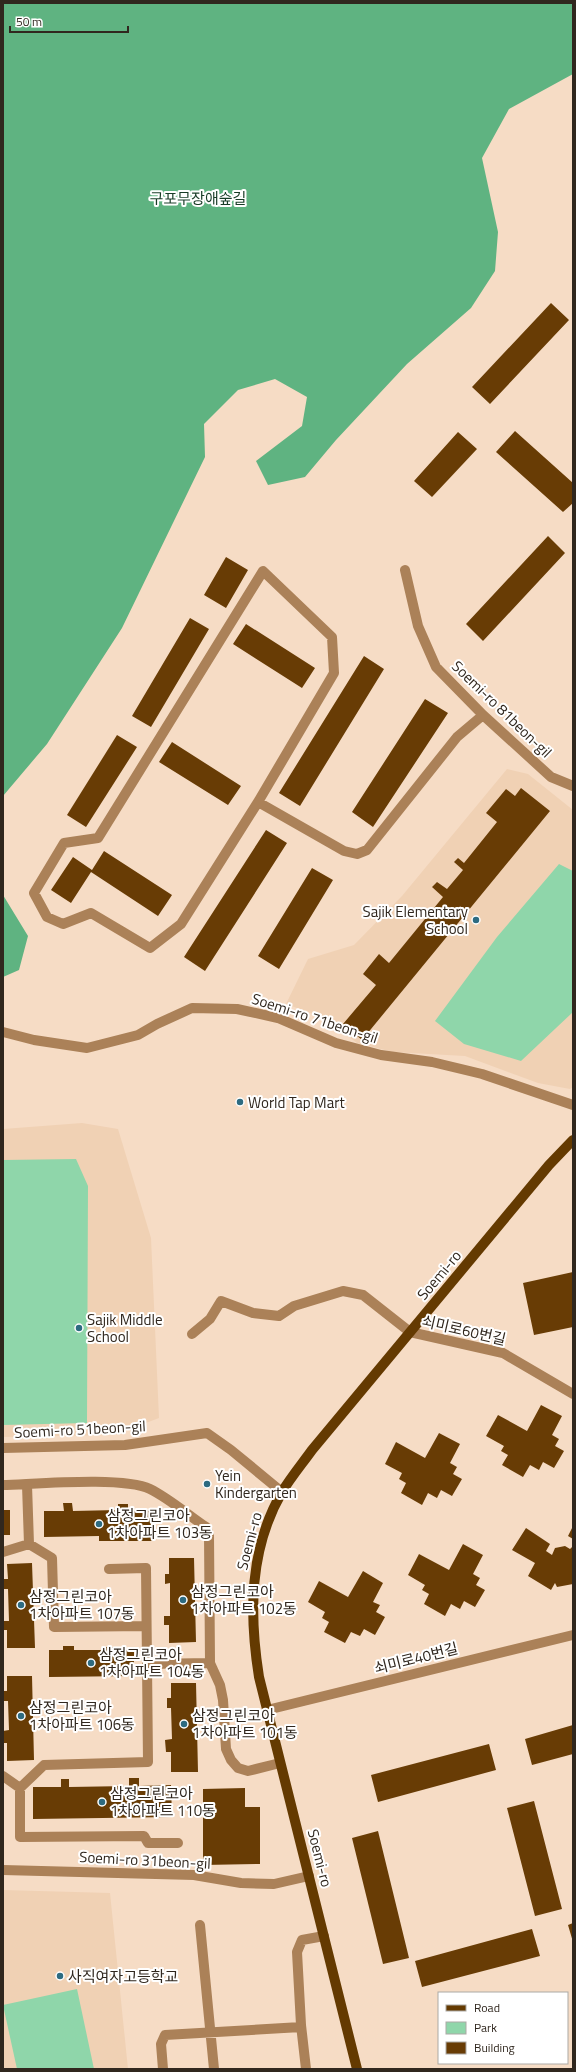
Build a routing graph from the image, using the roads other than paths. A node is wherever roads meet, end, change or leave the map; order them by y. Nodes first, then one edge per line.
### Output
1 (405, 570) dead end
2 (484, 715) junction
3 (573, 786) edge
4 (258, 802) junction
5 (3, 1032) edge
6 (573, 1105) edge
7 (573, 1140) edge
8 (410, 1332) junction
9 (192, 1334) dead end
10 (573, 1394) edge
11 (3, 1448) edge
12 (3, 1485) edge
13 (27, 1485) junction
14 (282, 1492) junction
15 (28, 1544) junction
16 (3, 1552) edge
17 (109, 1569) dead end
18 (146, 1626) junction
19 (573, 1635) edge
20 (210, 1663) junction
21 (147, 1664) junction
22 (267, 1710) junction
23 (280, 1763) junction
24 (3, 1776) edge
25 (20, 1788) junction
26 (178, 1843) dead end
27 (3, 1870) edge
28 (309, 1876) junction
29 (200, 1925) dead end
30 (324, 1936) junction
31 (301, 2027) junction
32 (212, 2033) junction
33 (163, 2069) edge
34 (214, 2069) edge
35 (306, 2069) edge
36 (357, 2069) edge

1 - 2 street, Soemi-ro 81beon-gil
2 - 3 street, Soemi-ro 81beon-gil
2 - 4 street
4 - 4 street
5 - 6 street, Soemi-ro 71beon-gil
7 - 8 main road, Soemi-ro
8 - 9 street
8 - 10 street, 쇠미로60번길
8 - 14 main road, Soemi-ro
11 - 14 street, Soemi-ro 51beon-gil
12 - 13 street
13 - 15 street
13 - 20 street
14 - 22 main road, Soemi-ro
15 - 16 street
15 - 18 street
17 - 18 street
18 - 21 street
19 - 22 street, 쇠미로40번길
20 - 21 street
20 - 23 street
21 - 25 street
22 - 23 main road, Soemi-ro
23 - 28 main road, Soemi-ro
24 - 25 street
25 - 26 street
27 - 28 street, Soemi-ro 31beon-gil
28 - 30 main road, Soemi-ro
29 - 32 street
30 - 31 street
30 - 36 main road, Soemi-ro
31 - 32 street
31 - 35 street
32 - 33 street
32 - 34 street

